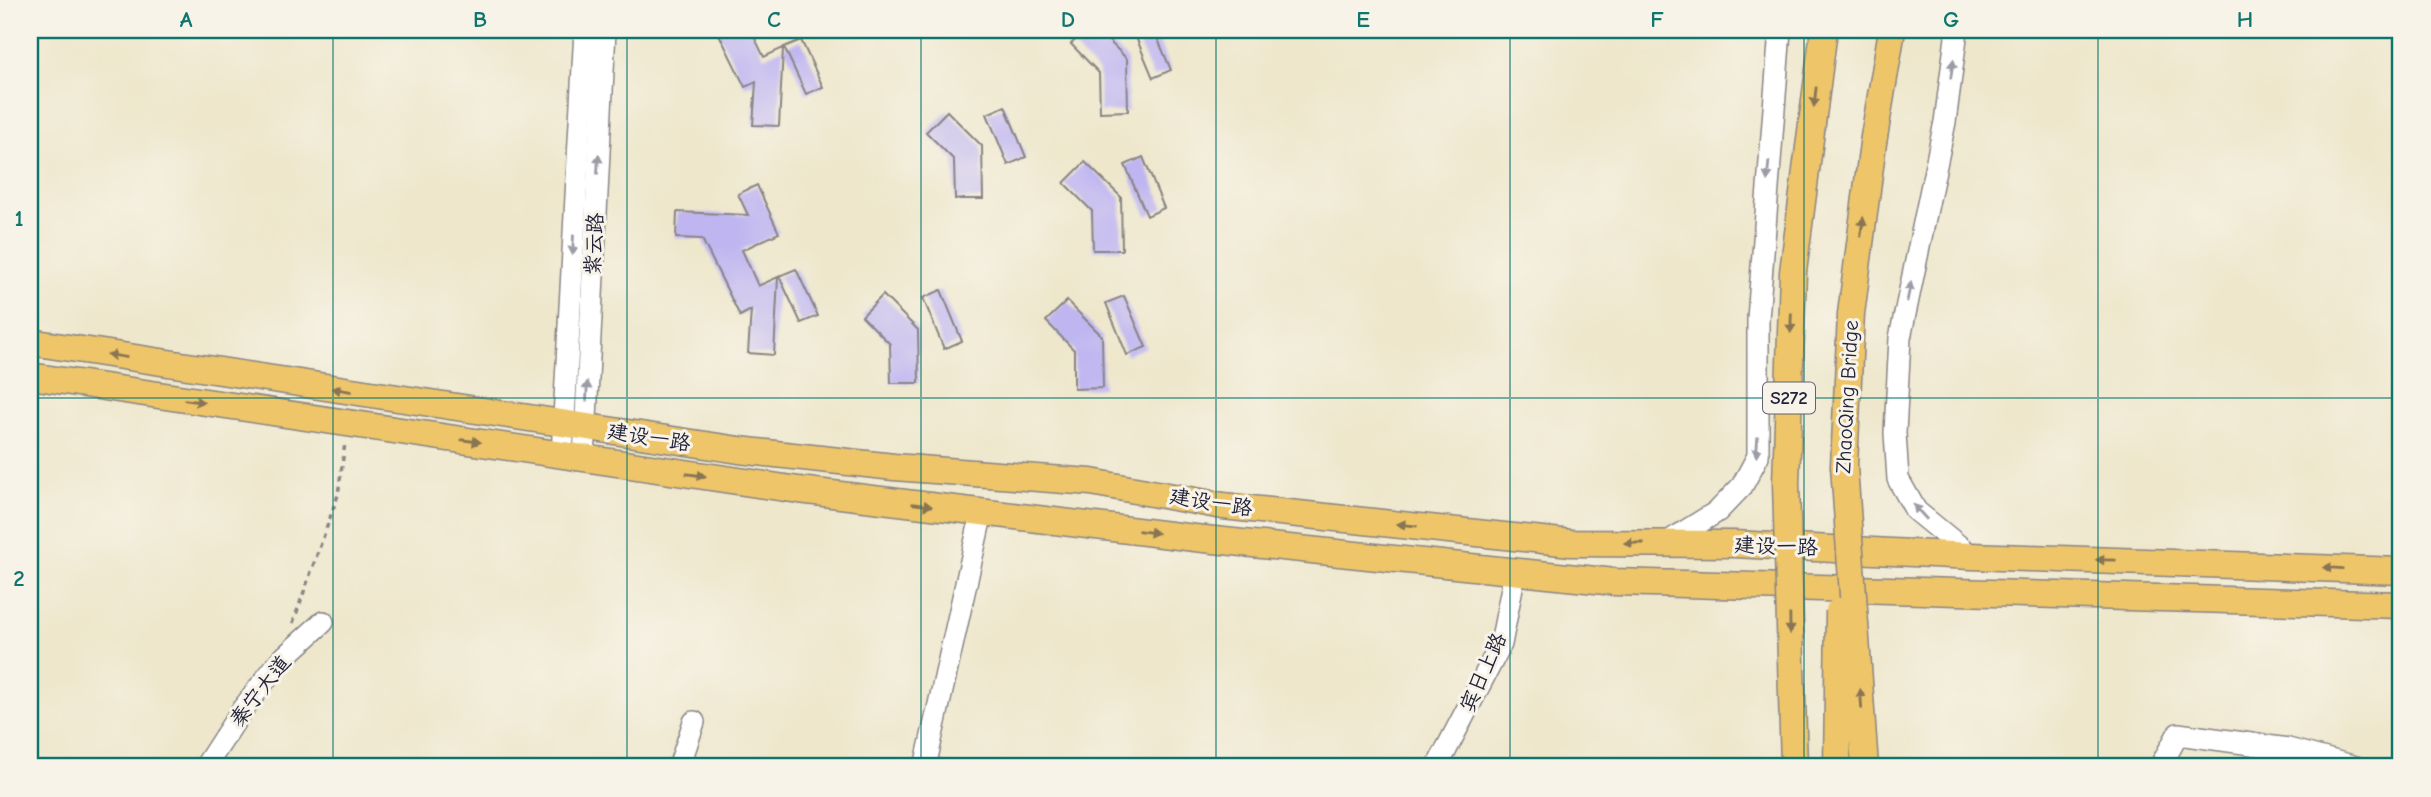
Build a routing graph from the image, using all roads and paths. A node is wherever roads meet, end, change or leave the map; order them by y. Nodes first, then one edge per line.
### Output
1 (585, 30) edge
2 (605, 30) edge
3 (1780, 30) edge
4 (1824, 30) edge
5 (1892, 30) edge
6 (1957, 30) edge
7 (30, 342) edge
8 (30, 376) edge
9 (410, 400) junction
10 (348, 423) junction
11 (575, 425) junction
12 (404, 431) junction
13 (573, 457) junction
14 (1844, 466) junction
15 (982, 512) junction
16 (1668, 542) junction
17 (1971, 556) junction
18 (2401, 571) edge
19 (1516, 572) junction
20 (2401, 605) edge
21 (323, 622) dead end
22 (292, 626) dead end
23 (694, 722) dead end
24 (205, 767) edge
25 (679, 767) edge
26 (925, 767) edge
27 (1437, 767) edge
28 (1794, 767) edge
29 (1838, 767) edge
30 (1865, 767) edge
31 (2160, 767) edge
32 (2356, 767) edge

1 -> 11 street, 紫云路
11 -> 2 street, 紫云路
3 -> 16 street
4 -> 28 main road, S272, bridge
14 -> 5 main road, ZhaoQing Bridge / S272
17 -> 6 street
9 -> 7 main road, 建设一路
8 -> 10 main road, 建设一路
9 - 11 main road, 建设一路
9 - 12 street
10 - 12 main road, 建设一路
10 - 22 path
11 - 13 street, 紫云路
16 -> 11 main road, 建设一路
12 -> 13 main road, 建设一路
13 -> 15 main road, 建设一路
14 - 29 main road, ZhaoQing Bridge / S272, bridge
30 -> 14 main road, bridge
15 -> 19 main road, 建设一路
15 - 26 street
16 - 17 main road, 建设一路
18 -> 17 main road, 建设一路
19 - 20 main road, 建设一路
19 - 27 street, 宾日上路
21 - 24 street, 秦宁大道
23 - 25 street
31 - 32 street

